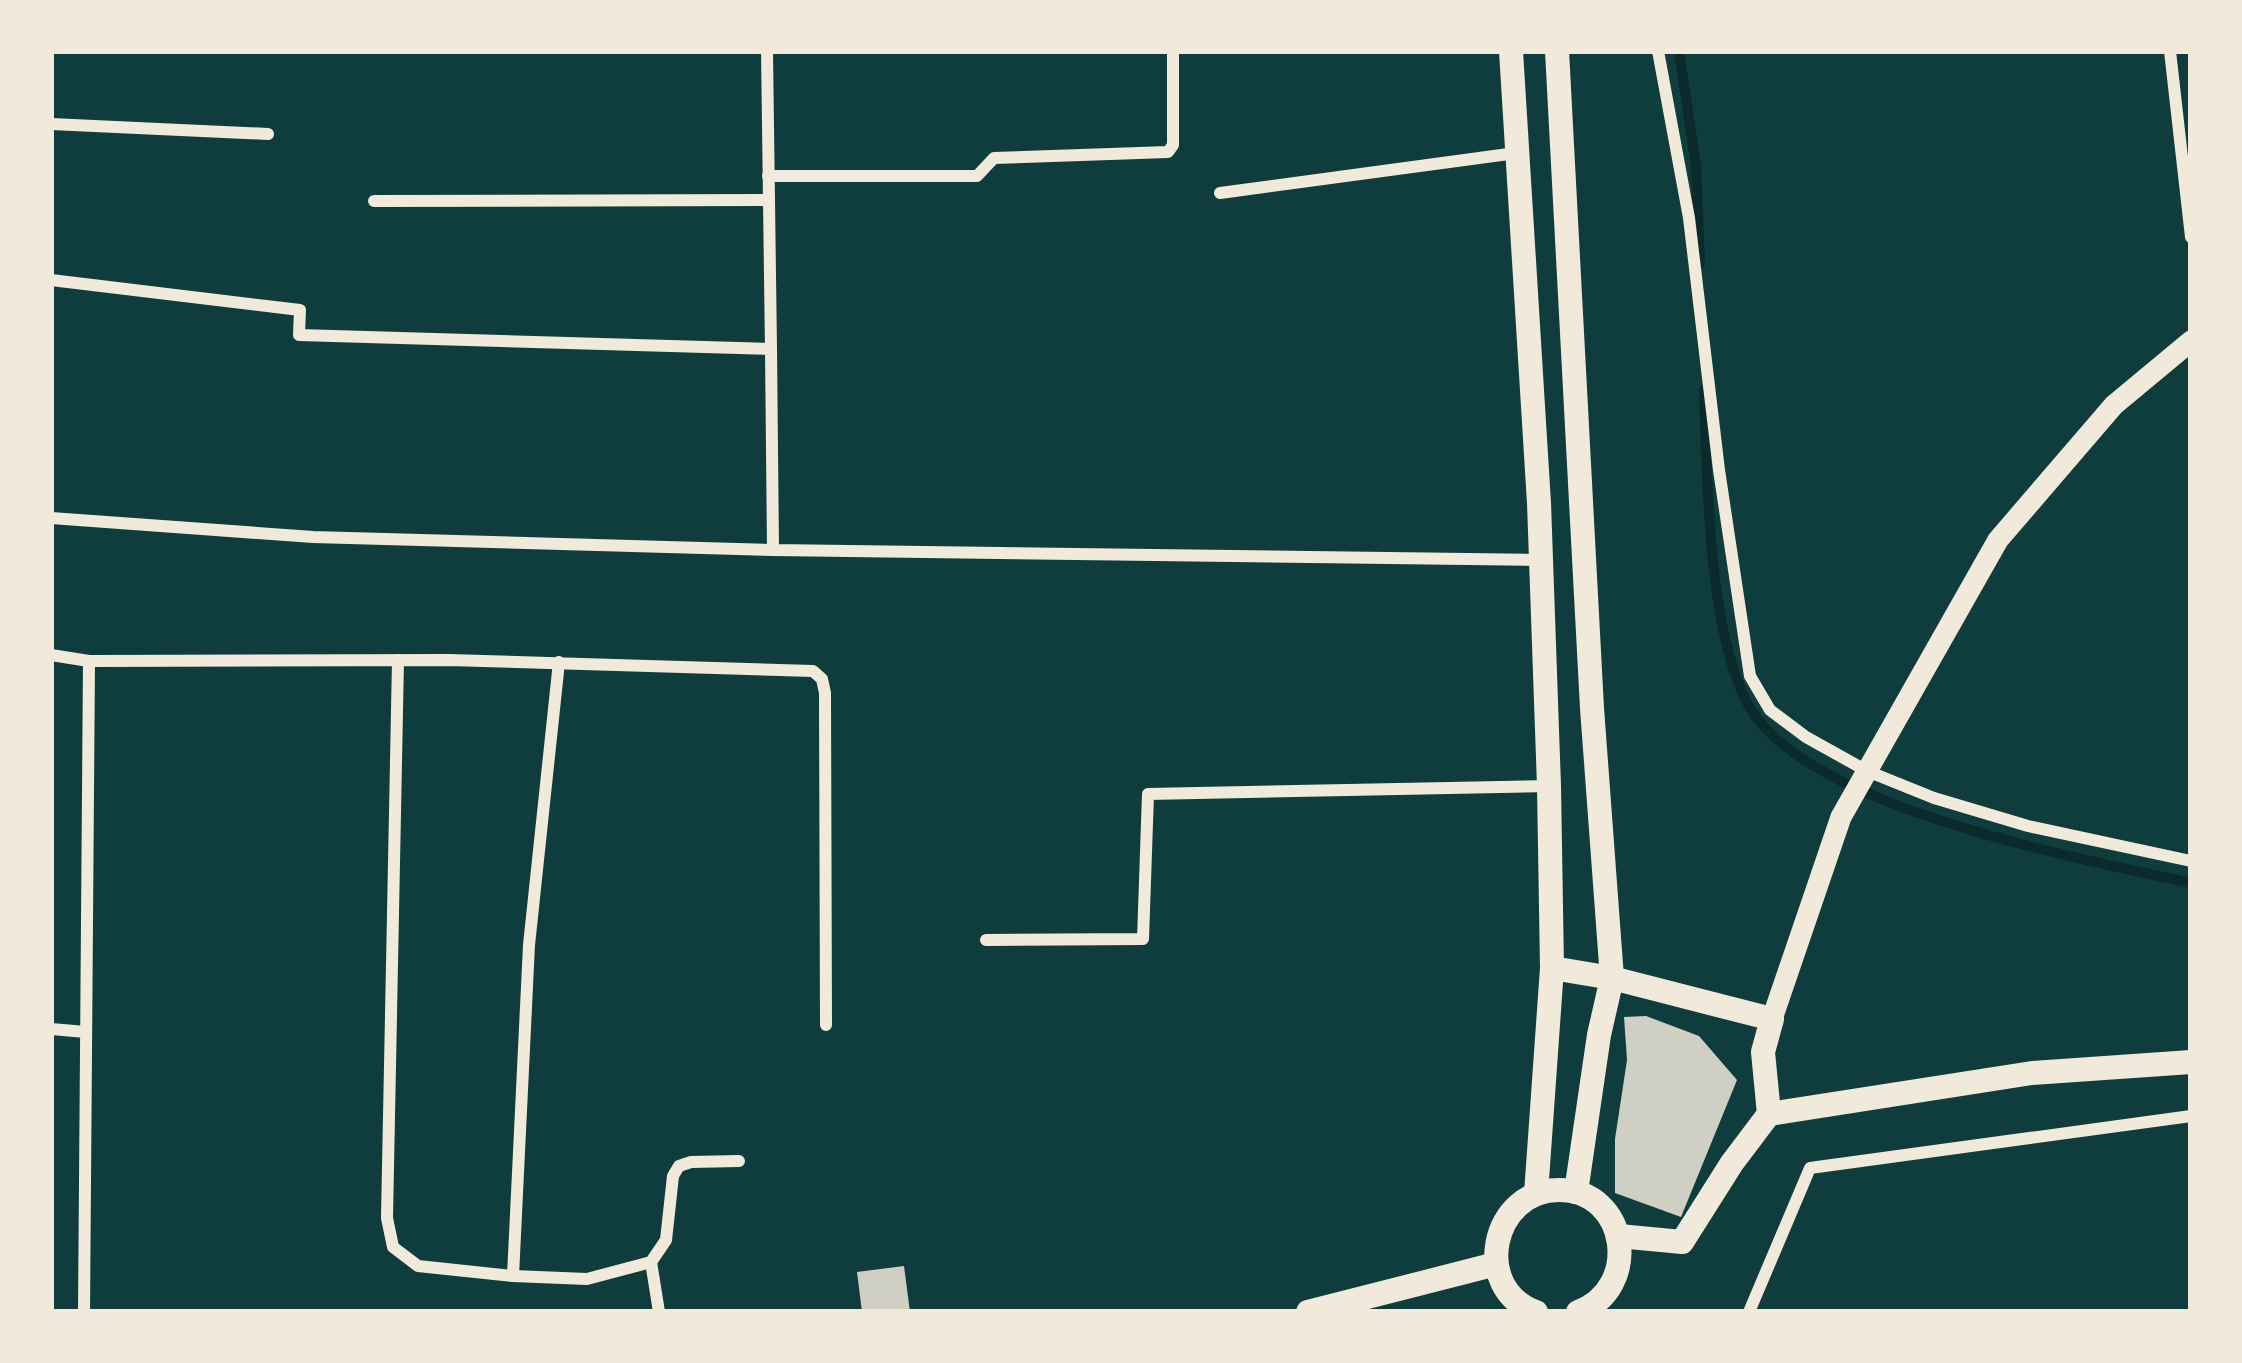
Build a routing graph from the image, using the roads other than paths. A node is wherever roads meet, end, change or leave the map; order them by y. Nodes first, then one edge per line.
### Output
1 (767, 51) edge
2 (1173, 51) edge
3 (1511, 51) edge
4 (1557, 51) edge
5 (1658, 51) edge
6 (2170, 51) edge
7 (51, 124) edge
8 (268, 134) dead end
9 (1516, 154) junction
10 (769, 176) junction
11 (1220, 193) dead end
12 (374, 200) dead end
13 (769, 200) junction
14 (2191, 237) edge
15 (51, 280) edge
16 (2191, 340) edge
17 (771, 349) junction
18 (51, 518) edge
19 (772, 550) junction
20 (1541, 560) junction
21 (51, 655) edge
22 (398, 660) junction
23 (89, 661) junction
24 (559, 662) junction
25 (1867, 771) junction
26 (1549, 787) junction
27 (2191, 862) edge
28 (986, 940) dead end
29 (1552, 968) junction
30 (1612, 978) junction
31 (1772, 1018) junction
32 (826, 1025) dead end
33 (51, 1029) edge
34 (86, 1031) junction
35 (2191, 1062) edge
36 (1769, 1114) junction
37 (2191, 1116) edge
38 (739, 1161) dead end
39 (1576, 1192) junction
40 (1536, 1194) junction
41 (1619, 1236) junction
42 (651, 1262) junction
43 (1496, 1264) junction
44 (513, 1276) junction
45 (1530, 1311) edge
46 (84, 1312) edge
47 (659, 1312) edge
48 (1308, 1312) edge
49 (1580, 1312) edge
50 (1749, 1312) edge

1 - 10 street
2 - 10 street
3 - 9 main road
4 - 30 main road
5 - 25 street
6 - 14 street
7 - 8 street
9 - 11 street
9 - 20 main road
10 - 13 street
12 - 13 street
13 - 17 street
15 - 17 street
16 - 25 street
17 - 19 street
18 - 19 street
19 - 20 street
20 - 26 main road
21 - 23 street
22 - 23 street
22 - 24 street
22 - 44 street
23 - 34 street
24 - 32 street
24 - 44 street
25 - 27 street
25 - 31 street
26 - 28 street
26 - 29 main road
29 - 30 main road
29 - 40 main road
30 - 31 main road
30 - 39 main road
31 - 36 main road
33 - 34 street
34 - 46 street
35 - 36 main road
36 - 41 main road
37 - 50 street
38 - 42 street
39 - 40 main road
39 - 41 main road
40 - 43 main road
41 - 49 main road
42 - 44 street
42 - 47 street
43 - 45 main road
43 - 48 main road

